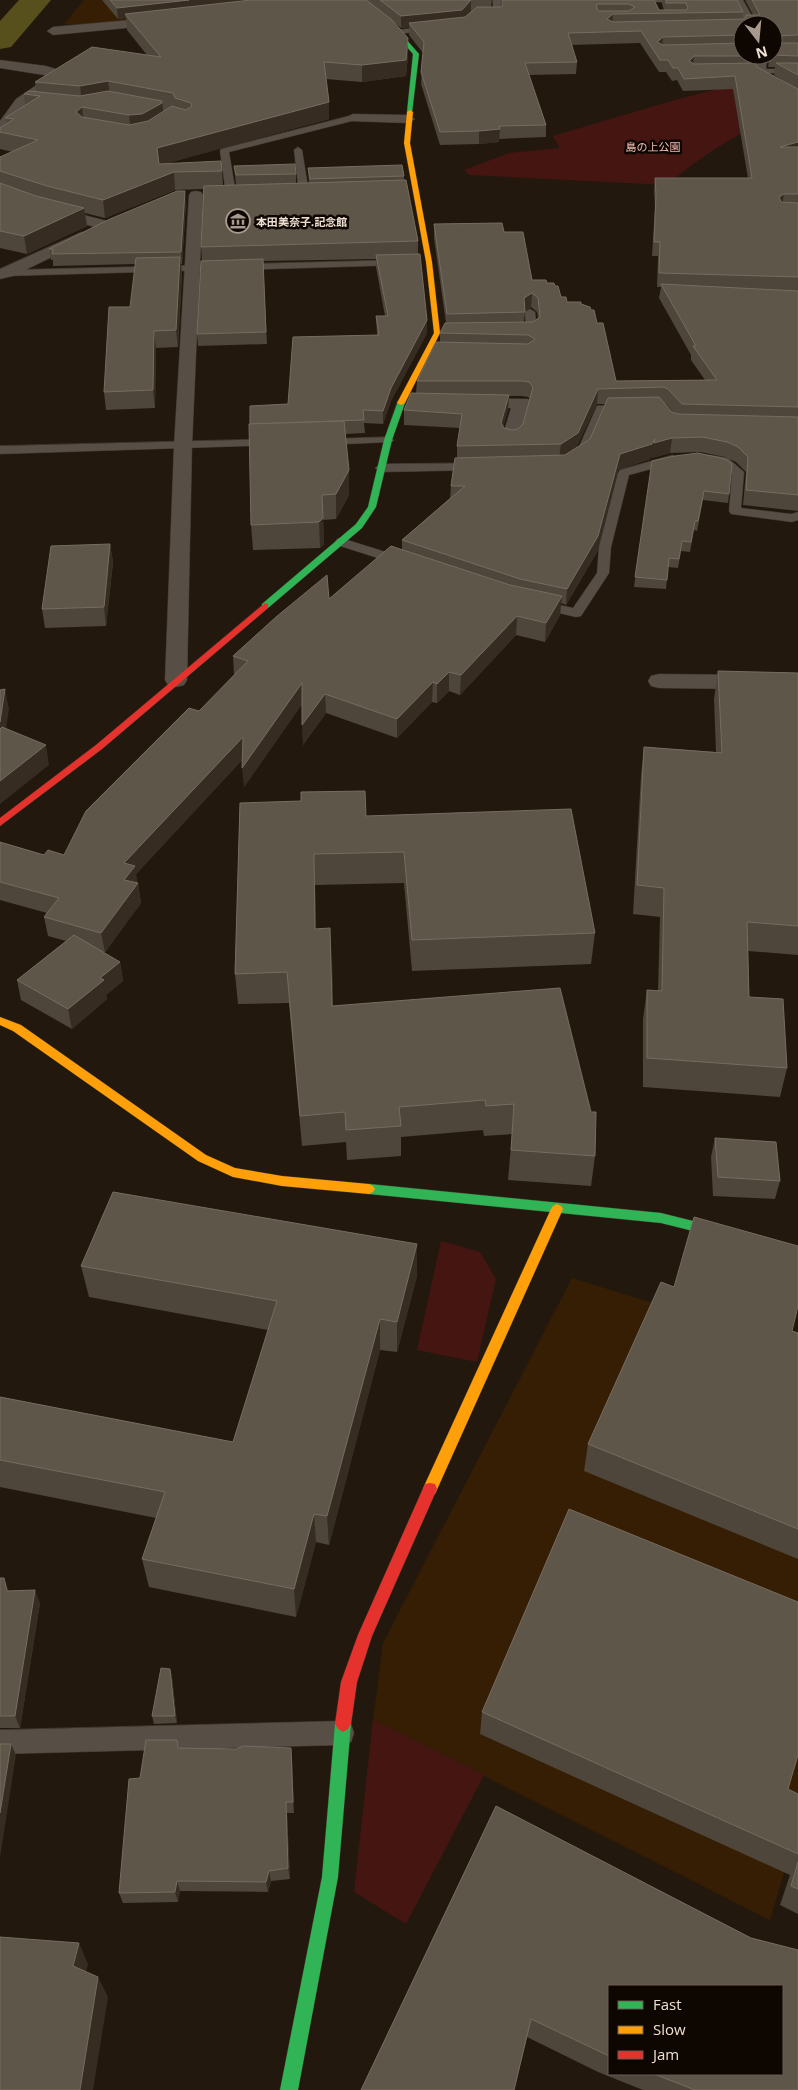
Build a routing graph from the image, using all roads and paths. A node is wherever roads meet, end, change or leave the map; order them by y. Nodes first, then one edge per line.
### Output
1 (355, 0) edge
2 (497, 0) edge
3 (653, 0) edge
4 (696, 0) edge
5 (737, 0) edge
6 (658, 9) edge
7 (474, 15) edge
8 (742, 15) edge
9 (172, 20) edge
10 (446, 27) edge
11 (53, 31) dead end
12 (397, 32) junction
13 (0, 64) edge
14 (761, 65) edge
15 (760, 70) junction
16 (732, 71) edge
17 (798, 71) edge
18 (798, 96) edge
19 (21, 102) junction
20 (38, 104) edge
21 (353, 118) joint
22 (408, 119) junction
23 (0, 130) edge
24 (298, 150) dead end
25 (398, 190) edge
26 (417, 190) junction
27 (323, 192) edge
28 (0, 193) edge
29 (286, 193) edge
30 (304, 193) junction
31 (232, 194) junction
32 (250, 194) edge
33 (124, 218) edge
34 (106, 225) junction
35 (419, 262) junction
36 (192, 268) junction
37 (2, 275) edge
38 (530, 312) edge
39 (504, 332) edge
40 (402, 402) junction
41 (420, 402) edge
42 (458, 402) edge
43 (641, 407) edge
44 (511, 438) edge
45 (388, 440) junction
46 (310, 442) edge
47 (280, 443) edge
48 (183, 446) junction
49 (0, 450) edge
50 (563, 465) edge
51 (486, 467) edge
52 (381, 468) junction
53 (798, 516) edge
54 (341, 542) junction
55 (415, 566) edge
56 (524, 601) edge
57 (176, 680) junction
58 (659, 681) dead end
59 (798, 686) edge
60 (0, 823) edge
61 (0, 1021) edge
62 (557, 1209) junction
63 (798, 1253) edge
64 (342, 1732) junction
65 (0, 1742) edge
66 (289, 2090) edge

1 - 12 street
2 - 7 lane
3 - 4 lane
3 - 6 lane
5 - 8 street
9 - 11 street
10 - 12 lane
12 - 22 street
13 - 19 street
14 - 15 street
15 - 16 lane
15 - 17 lane
15 - 18 street
19 - 20 lane
19 - 23 street
21 - 22 street
21 - 31 lane
22 - 26 street
24 - 30 lane
25 - 26 street
26 - 35 street
27 - 30 street
28 - 34 street
29 - 30 street
31 - 32 street
31 - 36 street
33 - 34 street
34 - 37 street
35 - 36 lane
35 - 40 street
36 - 37 lane
36 - 48 street
38 - 39 lane
40 - 41 street
40 - 45 street
42 - 44 street
43 - 50 lane
45 - 46 lane
45 - 52 street
47 - 48 lane
48 - 49 lane
48 - 57 street
51 - 52 lane
52 - 54 street
53 - 56 lane
54 - 55 lane
54 - 57 street
57 - 60 street
58 - 59 street
61 - 62 street
62 - 63 street
62 - 64 street
64 - 65 lane
64 - 66 street

